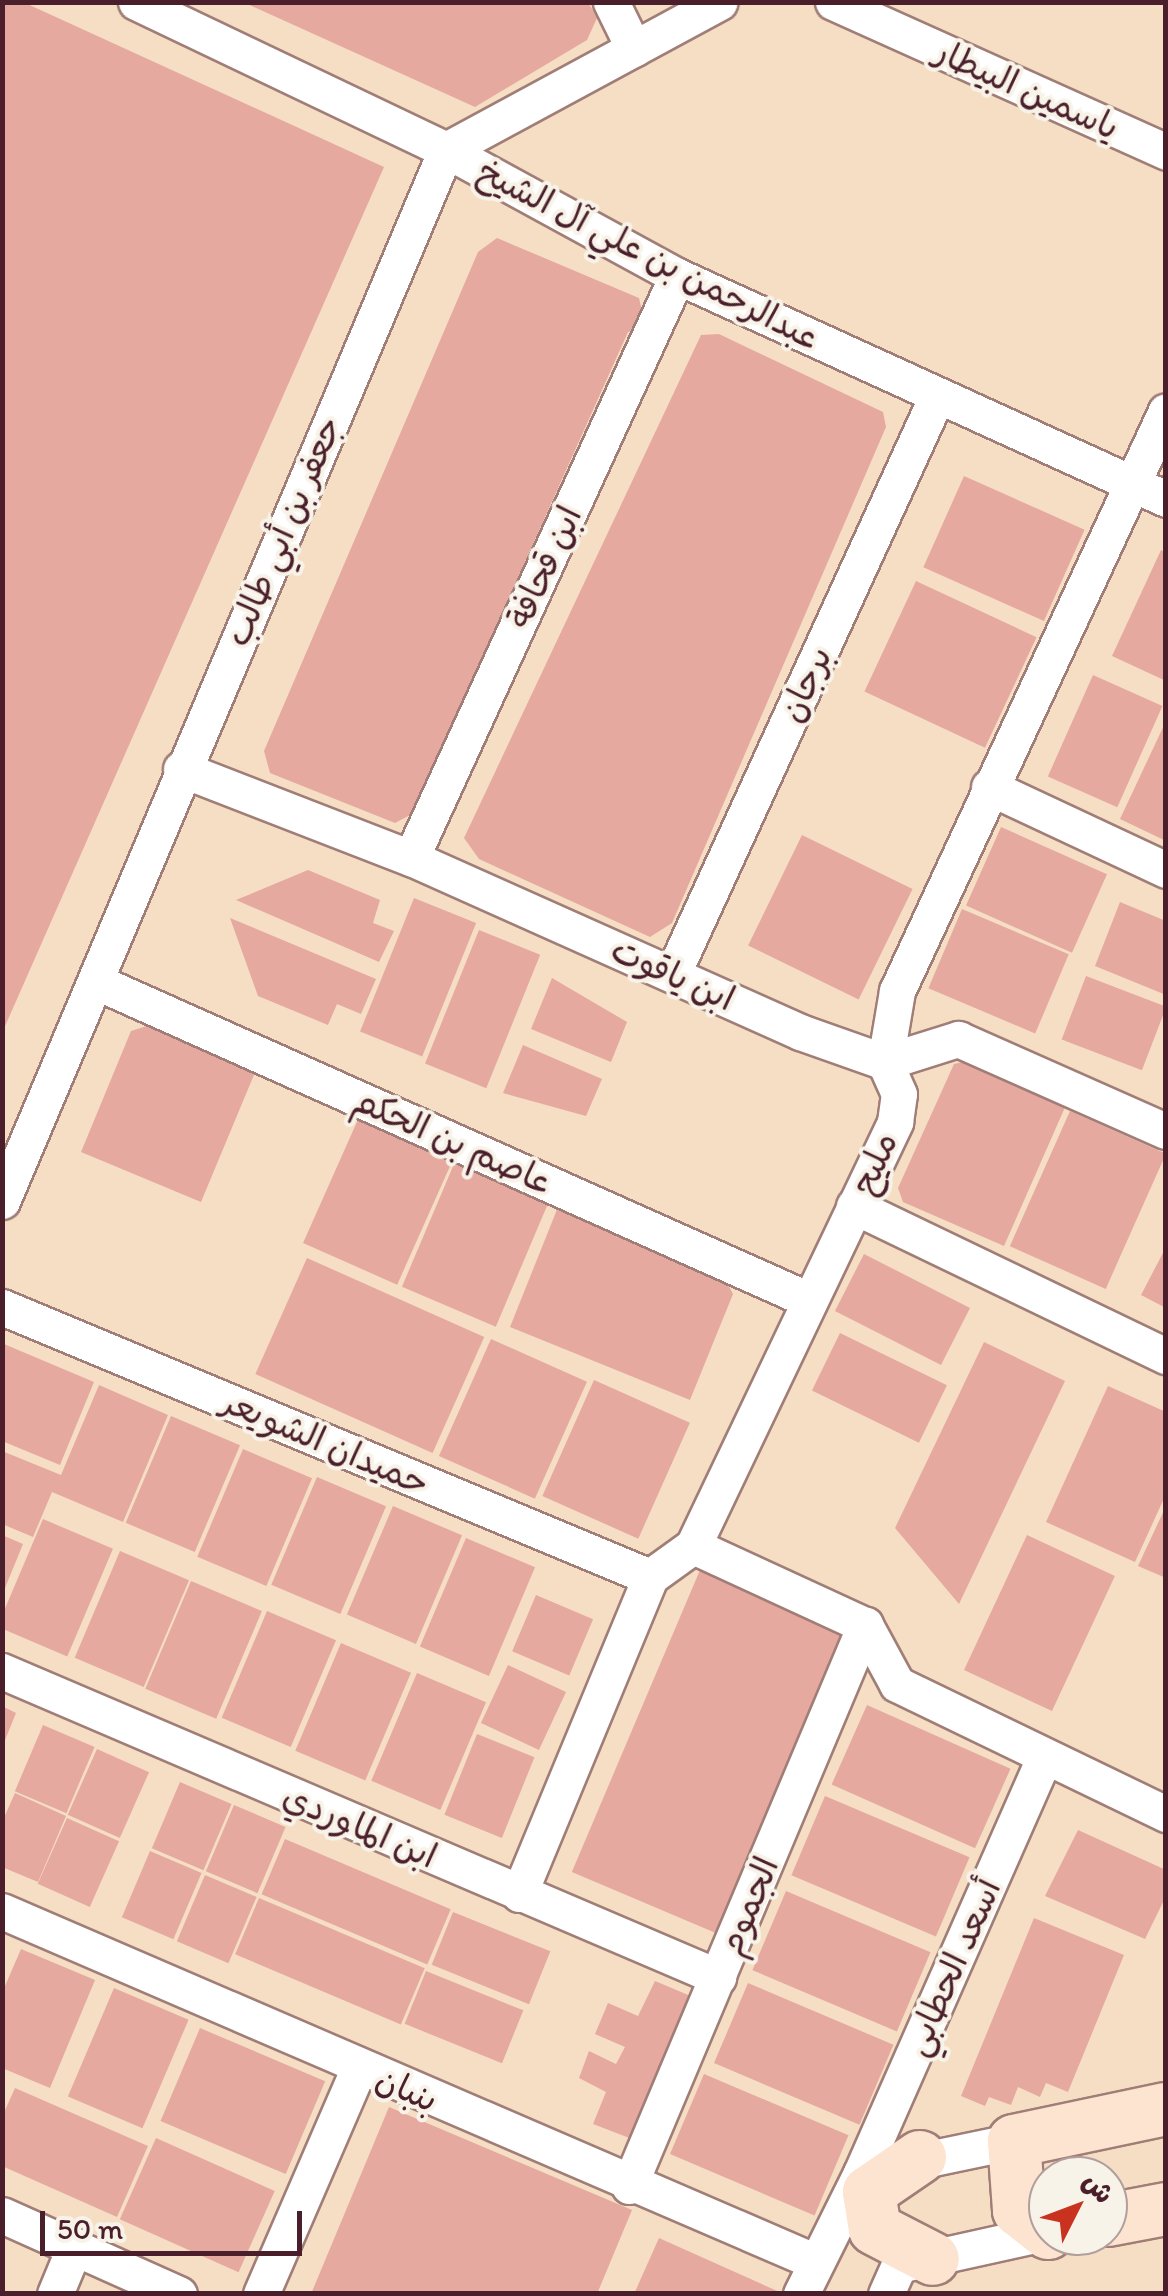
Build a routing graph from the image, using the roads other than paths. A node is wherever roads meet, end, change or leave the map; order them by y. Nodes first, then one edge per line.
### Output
1 (136, 2) edge
2 (611, 2) edge
3 (720, 2) edge
4 (833, 2) edge
5 (634, 49) junction
6 (446, 150) junction
7 (1166, 152) edge
8 (678, 276) junction
9 (937, 396) junction
10 (1166, 411) edge
11 (1132, 482) junction
12 (1166, 498) edge
13 (181, 769) junction
14 (988, 787) junction
15 (411, 858) junction
16 (1166, 870) edge
17 (673, 972) junction
18 (99, 983) junction
19 (885, 1062) junction
20 (1166, 1131) edge
21 (4, 1192) edge
22 (854, 1206) junction
23 (809, 1300) junction
24 (2, 1307) edge
25 (1166, 1356) edge
26 (693, 1546) junction
27 (650, 1577) junction
28 (866, 1625) junction
29 (2, 1672) edge
30 (1043, 1760) junction
31 (1166, 1814) edge
32 (520, 1894) junction
33 (2, 1911) edge
34 (718, 1977) junction
35 (359, 2068) junction
36 (1166, 2108) edge
37 (1014, 2141) junction
38 (920, 2157) junction
39 (861, 2174) junction
40 (629, 2186) junction
41 (2, 2215) edge
42 (1028, 2219) edge
43 (1028, 2238) edge
44 (76, 2246) junction
45 (933, 2259) junction
46 (808, 2277) edge
47 (55, 2294) edge
48 (178, 2294) edge
49 (261, 2294) edge
50 (886, 2294) edge

1 - 6 street, عبدالرحمن بن علي آل الشيخ
2 - 5 street
3 - 5 street
4 - 7 street, ياسمين البيطار
5 - 6 street
6 - 8 street, عبدالرحمن بن علي آل الشيخ
6 - 13 street, جعفر بن أبي طالب
8 - 9 street, عبدالرحمن بن علي آل الشيخ
8 - 15 street, ابن قحافة
9 - 11 street, عبدالرحمن بن علي آل الشيخ
9 - 17 street, برجان
10 - 11 street, مليح
11 - 12 street, عبدالرحمن بن علي آل الشيخ
11 - 14 street, مليح
13 - 15 street, ابن ياقوت
13 - 18 street, جعفر بن أبي طالب
14 - 16 street
14 - 19 street, مليح
15 - 17 street, ابن ياقوت
17 - 19 street, ابن ياقوت
18 - 21 street, جعفر بن أبي طالب
18 - 23 street, عاصم بن الحكم
19 - 20 street
19 - 22 street, مليح
22 - 23 street, مليح
22 - 25 street
23 - 26 street, مليح
24 - 27 street, حميدان الشويعر
26 - 27 street, مليح
26 - 28 street
27 - 32 street
28 - 30 street
28 - 34 street, الجموم
29 - 32 street, ابن الماوردي
30 - 31 street
30 - 39 street, أسعد الحطابي
32 - 34 street, ابن الماوردي
33 - 35 street, بنبان
34 - 40 street, الجموم
35 - 40 street, بنبان
35 - 49 street
36 - 37 street
37 - 38 street
37 - 42 street
38 - 39 street
38 - 45 street
39 - 46 street, أسعد الحطابي
40 - 46 street, بنبان
41 - 44 street
43 - 45 street
44 - 47 street
44 - 48 street
45 - 50 street

